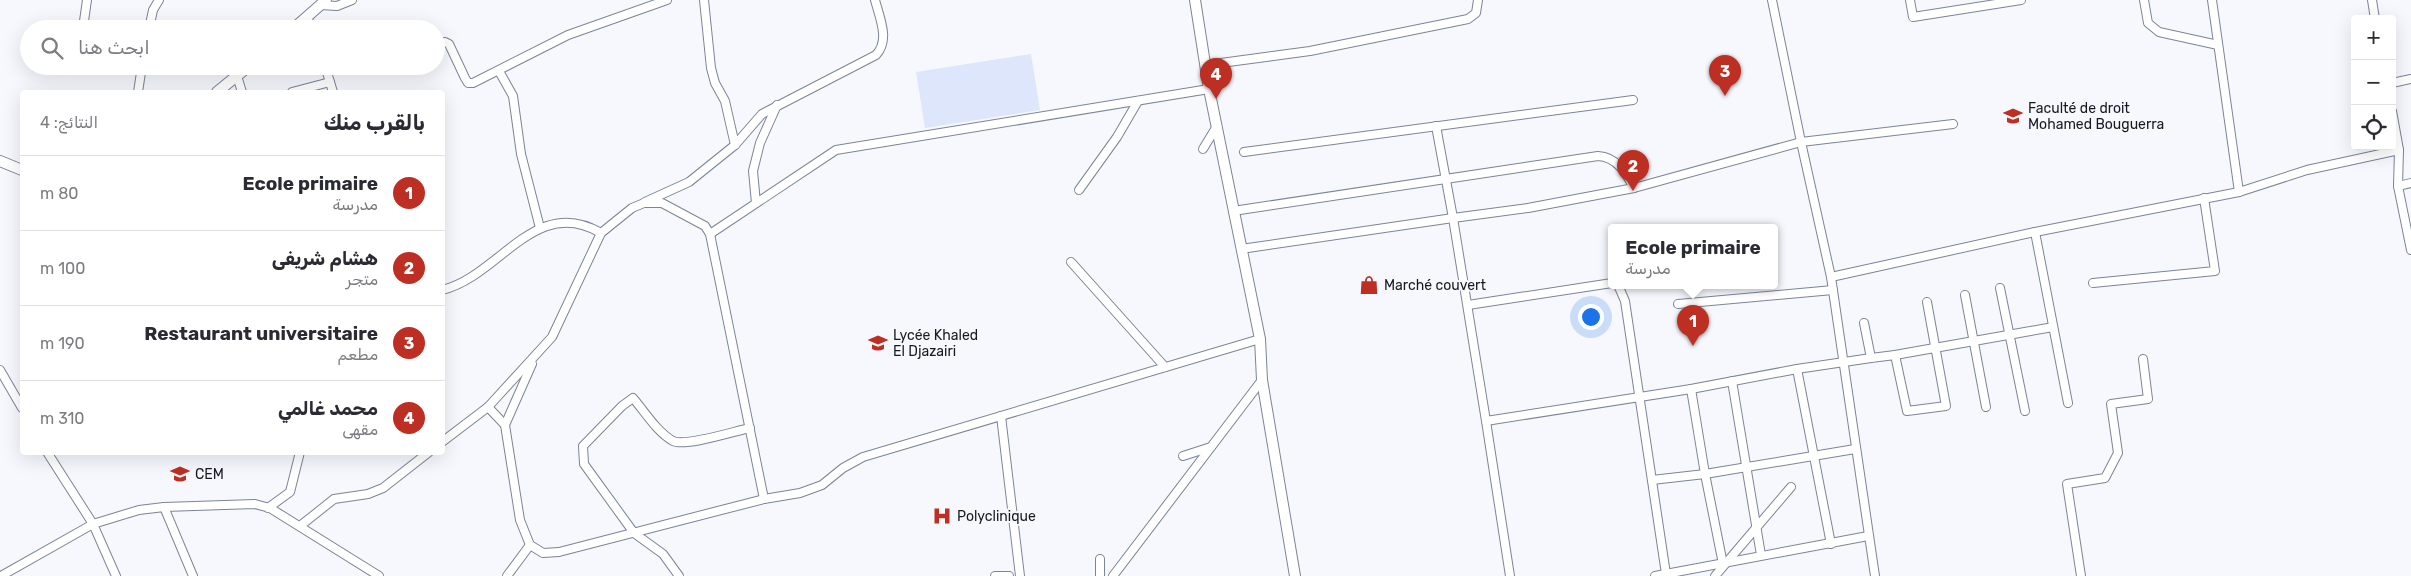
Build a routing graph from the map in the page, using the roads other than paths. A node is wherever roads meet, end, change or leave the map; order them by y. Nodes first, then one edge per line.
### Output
1 (87, 0) edge
2 (159, 0) edge
3 (352, 0) edge
4 (667, 0) edge
5 (704, 0) edge
6 (875, 0) edge
7 (1195, 0) edge
8 (1478, 0) edge
9 (1772, 0) edge
10 (1910, 0) edge
11 (2021, 0) edge
12 (2144, 0) edge
13 (2212, 0) edge
14 (2372, 0) edge
15 (323, 2) edge
16 (2374, 15) edge
17 (307, 16) junction
18 (84, 20) edge
19 (151, 20) edge
20 (303, 20) edge
21 (309, 20) edge
22 (445, 42) edge
23 (2218, 45) junction
24 (1206, 65) junction
25 (499, 72) junction
26 (141, 75) edge
27 (328, 75) edge
28 (237, 76) joint
29 (2411, 79) edge
30 (330, 82) junction
31 (2396, 82) edge
32 (1209, 89) junction
33 (138, 90) edge
34 (220, 90) edge
35 (241, 90) edge
36 (307, 90) edge
37 (332, 90) edge
38 (1633, 100) dead end
39 (1138, 101) junction
40 (778, 105) junction
41 (1953, 124) dead end
42 (1216, 126) junction
43 (1436, 126) junction
44 (2396, 133) edge
45 (1800, 142) junction
46 (735, 145) junction
47 (1203, 149) dead end
48 (2399, 150) junction
49 (1244, 152) dead end
50 (0, 161) edge
51 (20, 169) edge
52 (1445, 178) junction
53 (2411, 183) edge
54 (2398, 186) junction
55 (1634, 188) junction
56 (1079, 190) dead end
57 (2239, 192) junction
58 (2204, 198) junction
59 (644, 203) junction
60 (756, 204) junction
61 (1233, 210) junction
62 (1453, 218) junction
63 (705, 226) junction
64 (540, 228) junction
65 (720, 228) junction
66 (601, 232) junction
67 (2035, 232) junction
68 (710, 234) junction
69 (1241, 249) junction
70 (2411, 250) edge
71 (1071, 262) dead end
72 (1831, 277) junction
73 (1608, 284) edge
74 (2093, 284) dead end
75 (2000, 288) dead end
76 (445, 289) edge
77 (1620, 289) edge
78 (1833, 290) junction
79 (1965, 295) dead end
80 (1927, 302) dead end
81 (1678, 304) dead end
82 (1468, 305) junction
83 (1864, 323) dead end
84 (2053, 326) junction
85 (2010, 334) junction
86 (1260, 339) junction
87 (1974, 342) junction
88 (1936, 348) junction
89 (1895, 355) junction
90 (535, 358) junction
91 (1871, 358) junction
92 (2143, 359) dead end
93 (1843, 361) junction
94 (1165, 367) junction
95 (1798, 369) junction
96 (0, 370) edge
97 (1262, 380) junction
98 (1732, 381) junction
99 (1692, 389) junction
100 (1639, 398) junction
101 (2068, 403) dead end
102 (20, 405) edge
103 (488, 407) junction
104 (1986, 407) dead end
105 (2025, 411) dead end
106 (1001, 416) junction
107 (1486, 421) junction
108 (505, 425) junction
109 (750, 428) junction
110 (445, 440) edge
111 (1211, 447) junction
112 (1855, 450) junction
113 (50, 455) edge
114 (299, 455) edge
115 (425, 455) edge
116 (1183, 456) dead end
117 (1816, 456) junction
118 (1746, 468) junction
119 (1705, 474) junction
120 (1652, 480) junction
121 (1791, 487) dead end
122 (764, 499) junction
123 (164, 506) junction
124 (268, 508) junction
125 (93, 524) junction
126 (300, 526) junction
127 (1756, 526) junction
128 (634, 533) junction
129 (1868, 536) junction
130 (1831, 544) junction
131 (530, 545) junction
132 (1761, 555) junction
133 (1100, 559) dead end
134 (24, 563) junction
135 (1723, 564) junction
136 (1666, 574) junction
137 (0, 576) edge
138 (16, 576) edge
139 (116, 576) edge
140 (193, 576) edge
141 (378, 576) edge
142 (507, 576) edge
143 (680, 576) edge
144 (995, 576) edge
145 (1009, 576) edge
146 (1020, 576) edge
147 (1100, 576) edge
148 (1113, 576) edge
149 (1295, 576) edge
150 (1510, 576) edge
151 (1655, 576) edge
152 (1715, 576) edge
153 (1875, 576) edge
154 (2081, 576) edge

1 - 18 street
2 - 19 street
3 - 15 street
4 - 25 street
5 - 46 street
6 - 40 street
7 - 24 main road
8 - 24 street
9 - 45 street
10 - 11 street
12 - 23 street
13 - 23 street
14 - 16 street
15 - 17 main road
17 - 20 main road
17 - 21 street
22 - 25 street
23 - 57 street
24 - 32 main road
25 - 64 street
26 - 33 street
27 - 30 street
28 - 34 main road
28 - 35 street
29 - 31 street
30 - 36 street
30 - 37 street
32 - 39 street
32 - 42 main road
38 - 43 street
39 - 56 street
39 - 60 street
40 - 46 street
40 - 60 street
41 - 45 street
42 - 47 street
42 - 61 main road
43 - 49 street
43 - 52 street
44 - 48 street
45 - 55 street
45 - 72 street
46 - 59 street
48 - 54 street
48 - 57 street
50 - 51 main road
52 - 55 street
52 - 61 street
52 - 62 street
53 - 54 street
54 - 70 street
55 - 62 street
57 - 58 street
58 - 67 street
58 - 74 street
59 - 63 street
59 - 66 street
60 - 65 street
61 - 69 main road
62 - 69 street
62 - 82 street
63 - 65 street
63 - 68 street
64 - 66 street
64 - 76 street
65 - 68 street
66 - 90 street
67 - 72 street
67 - 84 street
68 - 109 street
69 - 86 main road
71 - 94 street
72 - 78 street
73 - 82 street
75 - 85 street
77 - 100 street
78 - 81 street
78 - 93 street
79 - 87 street
80 - 88 street
82 - 107 street
83 - 91 street
84 - 85 street
84 - 101 street
85 - 87 street
85 - 105 street
86 - 94 street
86 - 97 main road
87 - 88 street
87 - 104 street
88 - 89 street
88 - 89 street
89 - 91 street
90 - 103 street
90 - 108 street
91 - 93 street
92 - 154 street
93 - 95 street
93 - 112 street
94 - 106 street
95 - 98 street
95 - 117 street
96 - 102 street
97 - 111 street
97 - 149 main road
98 - 99 street
98 - 118 street
99 - 100 street
99 - 119 street
100 - 107 street
100 - 120 street
103 - 108 street
103 - 110 street
106 - 122 street
106 - 146 street
107 - 150 street
108 - 131 street
109 - 122 street
109 - 128 street
111 - 116 street
111 - 148 street
112 - 117 street
112 - 129 street
113 - 125 street
114 - 124 street
115 - 126 street
117 - 118 street
117 - 130 street
118 - 119 street
118 - 127 street
119 - 120 street
119 - 135 street
120 - 136 street
121 - 127 street
122 - 128 street
123 - 124 street
123 - 125 street
123 - 140 street
124 - 126 street
125 - 134 street
125 - 139 street
126 - 141 street
127 - 132 street
127 - 135 street
128 - 131 street
128 - 143 street
129 - 130 street
129 - 153 street
130 - 132 street
131 - 142 street
132 - 135 street
133 - 147 street
134 - 137 street
134 - 138 street
135 - 136 street
135 - 152 street
136 - 151 street
144 - 145 street

